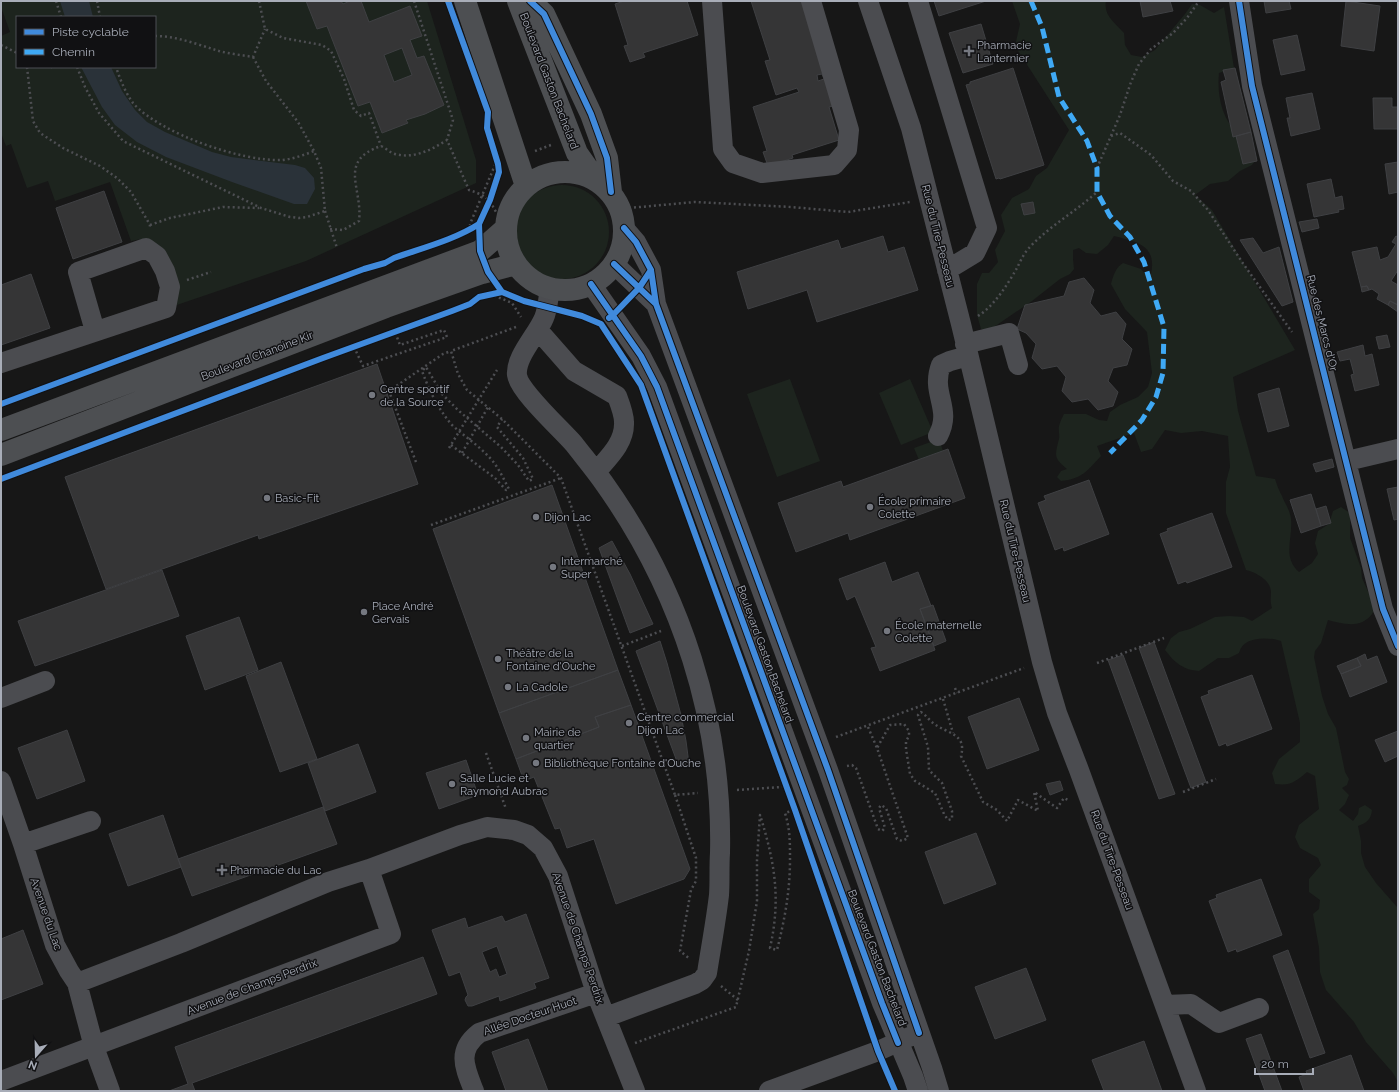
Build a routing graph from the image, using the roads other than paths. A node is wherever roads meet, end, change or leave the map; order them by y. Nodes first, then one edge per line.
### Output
1 (465, 1) edge
2 (518, 1) edge
3 (712, 1) edge
4 (811, 1) edge
5 (868, 1) edge
6 (918, 1) edge
7 (1239, 1) edge
8 (539, 4) edge
9 (526, 186) junction
10 (613, 202) junction
11 (504, 229) junction
12 (516, 264) junction
13 (614, 264) junction
14 (947, 270) junction
15 (591, 284) junction
16 (548, 297) junction
17 (656, 304) junction
18 (538, 330) junction
19 (95, 331) junction
20 (967, 350) junction
21 (1, 363) edge
22 (1018, 365) dead end
23 (1, 430) edge
24 (938, 436) dead end
25 (1398, 449) edge
26 (1, 455) edge
27 (1346, 461) junction
28 (596, 472) junction
29 (1398, 646) edge
30 (45, 681) dead end
31 (1, 698) edge
32 (1, 781) edge
33 (91, 821) dead end
34 (23, 844) junction
35 (369, 869) junction
36 (77, 983) junction
37 (596, 993) junction
38 (1165, 1006) junction
39 (1259, 1008) dead end
40 (606, 1017) junction
41 (919, 1033) junction
42 (898, 1043) junction
43 (94, 1047) junction
44 (2, 1078) edge
45 (781, 1089) edge
46 (110, 1091) edge
47 (474, 1091) edge
48 (635, 1091) edge
49 (918, 1091) edge
50 (938, 1091) edge
51 (1196, 1091) edge

1 - 9 main road
2 - 10 main road, Boulevard Gaston Bachelard
3 - 4 street
5 - 14 street, Rue du Tire-Pesseau
6 - 14 street
7 - 27 street, Rue des Marcs d'Or
8 - 10 main road
9 - 10 main road
9 - 11 main road
10 - 13 main road
10 - 17 street, Boulevard Gaston Bachelard
11 - 12 main road
11 - 23 main road, Boulevard Chanoine Kir
12 - 16 main road
12 - 26 main road, Boulevard Chanoine Kir
13 - 15 main road
13 - 17 street, Boulevard Gaston Bachelard
14 - 20 street, Rue du Tire-Pesseau
15 - 16 main road
15 - 42 street, Boulevard Gaston Bachelard
16 - 18 street
17 - 41 street, Boulevard Gaston Bachelard
18 - 28 street
18 - 28 street
19 - 19 street
19 - 21 street
20 - 22 street
20 - 24 street
20 - 38 street, Rue du Tire-Pesseau
25 - 27 street
27 - 29 street, Rue des Marcs d'Or
28 - 40 street
30 - 31 street
32 - 34 street, Avenue du Lac
33 - 34 street
34 - 36 street, Avenue du Lac
35 - 36 street, Avenue de Champs Perdrix
35 - 37 street, Avenue de Champs Perdrix
35 - 43 street, Avenue de Champs Perdrix
36 - 43 street, Avenue du Lac
37 - 40 street, Avenue de Champs Perdrix
37 - 47 street, Allée Docteur Huot
38 - 39 street
38 - 51 street, Rue du Tire-Pesseau
40 - 48 street, Avenue de Champs Perdrix
41 - 42 street, Boulevard Gaston Bachelard
41 - 50 street, Boulevard Gaston Bachelard
42 - 45 street
42 - 49 street, Boulevard Gaston Bachelard
43 - 44 street
43 - 46 street, Avenue du Lac

